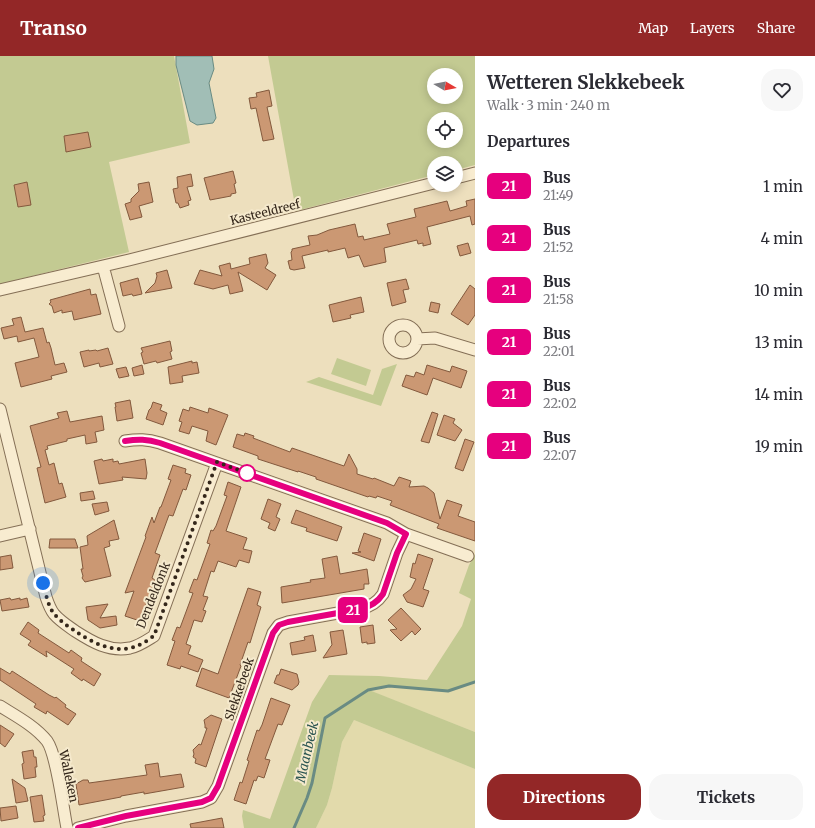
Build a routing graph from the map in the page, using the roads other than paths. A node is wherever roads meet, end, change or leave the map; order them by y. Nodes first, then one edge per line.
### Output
1 (475, 173) edge
2 (463, 176) edge
3 (427, 185) edge
4 (103, 266) junction
5 (0, 290) edge
6 (119, 326) dead end
7 (417, 339) dead end
8 (475, 350) edge
9 (0, 409) edge
10 (125, 441) dead end
11 (217, 462) junction
12 (30, 530) junction
13 (406, 534) junction
14 (0, 536) edge
15 (468, 556) dead end
16 (0, 706) edge
17 (67, 828) edge
18 (78, 828) edge

1 - 2 street
3 - 4 street, Kasteeldreef
4 - 5 street, Kasteeldreef
4 - 6 street
7 - 8 street
9 - 12 street, Dendeldonk
10 - 11 street
11 - 12 street, Dendeldonk
11 - 13 street
12 - 14 street
13 - 15 street
13 - 18 street, Slekkebeek
16 - 17 street, Walleken

